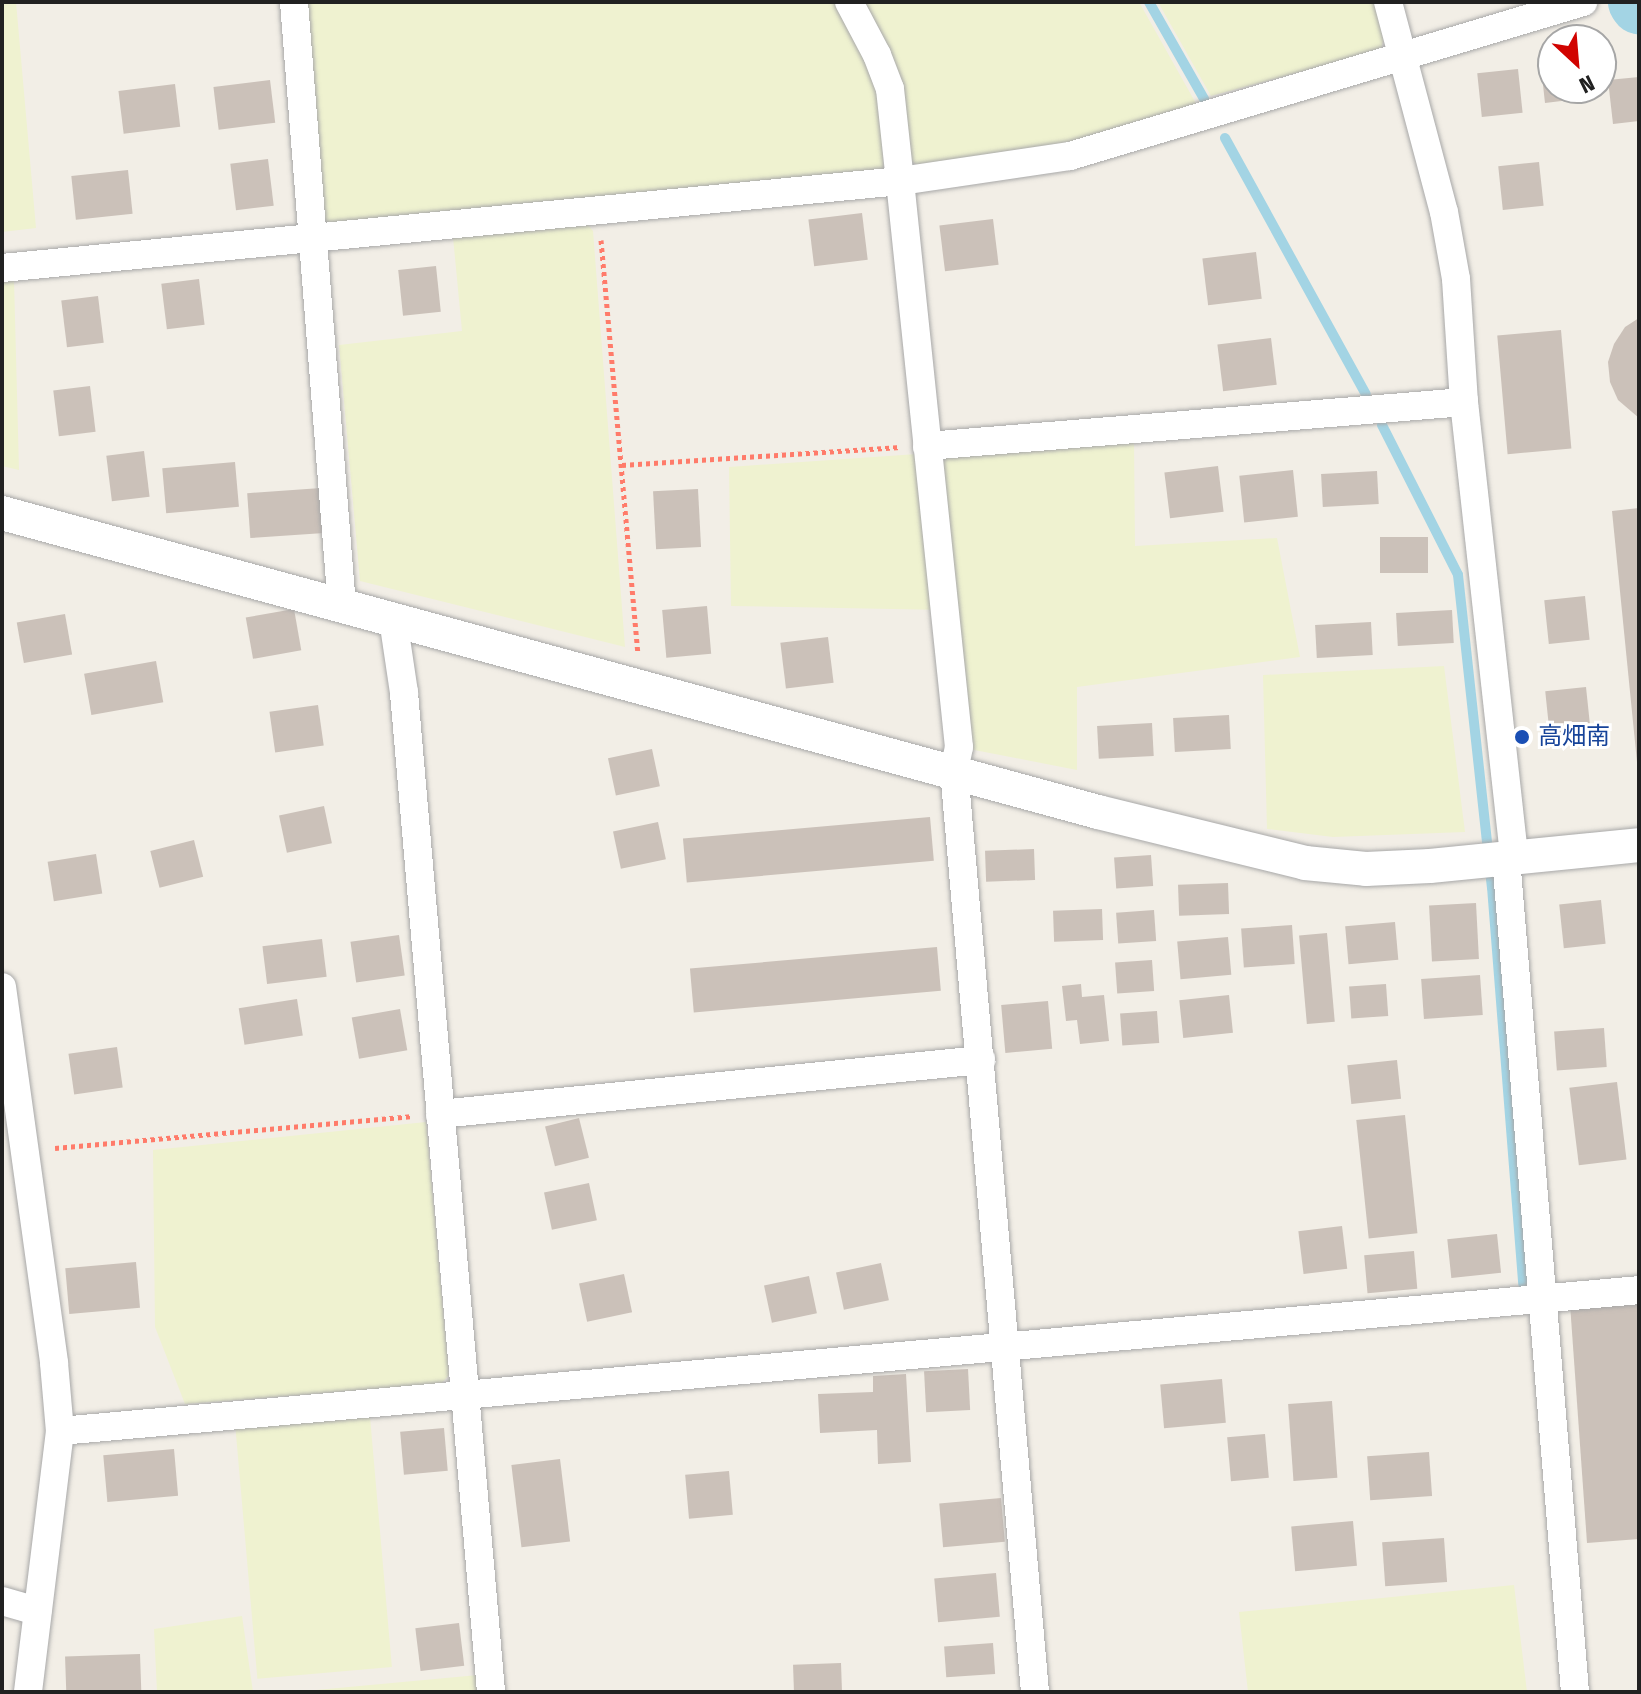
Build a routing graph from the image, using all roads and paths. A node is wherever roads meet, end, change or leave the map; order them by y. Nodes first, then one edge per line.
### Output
1 (294, 2) edge
2 (849, 2) edge
3 (1388, 2) edge
4 (1583, 2) edge
5 (1403, 53) junction
6 (900, 181) junction
7 (599, 212) junction
8 (315, 236) junction
9 (2, 268) edge
10 (1464, 402) junction
11 (927, 446) junction
12 (622, 465) junction
13 (2, 513) edge
14 (342, 606) junction
15 (393, 619) junction
16 (641, 689) junction
17 (954, 770) junction
18 (1639, 845) edge
19 (1500, 859) junction
20 (2, 987) edge
21 (981, 1060) junction
22 (8, 1087) edge
23 (440, 1114) junction
24 (24, 1151) junction
25 (1639, 1290) edge
26 (1540, 1300) junction
27 (1002, 1347) junction
28 (464, 1394) junction
29 (60, 1431) junction
30 (2, 1601) edge
31 (38, 1611) junction
32 (28, 1692) edge
33 (491, 1692) edge
34 (1035, 1692) edge
35 (1575, 1692) edge

1 - 8 street
2 - 6 street
3 - 5 street
4 - 5 street
5 - 6 street
5 - 10 street
6 - 7 street
6 - 11 street
7 - 8 street
7 - 12 path
8 - 9 street
8 - 14 street
10 - 11 street
10 - 19 street
11 - 12 path
11 - 17 street
12 - 16 path
13 - 14 street
14 - 15 street
15 - 16 street
15 - 23 street
16 - 17 street
17 - 19 street
17 - 21 street
18 - 19 street
19 - 26 street
20 - 22 street
21 - 23 street
21 - 27 street
22 - 24 street
23 - 24 path
23 - 28 street
24 - 29 street
25 - 26 street
26 - 27 street
26 - 35 street
27 - 28 street
27 - 34 street
28 - 29 street
28 - 33 street
29 - 31 street
30 - 31 street
31 - 32 street

